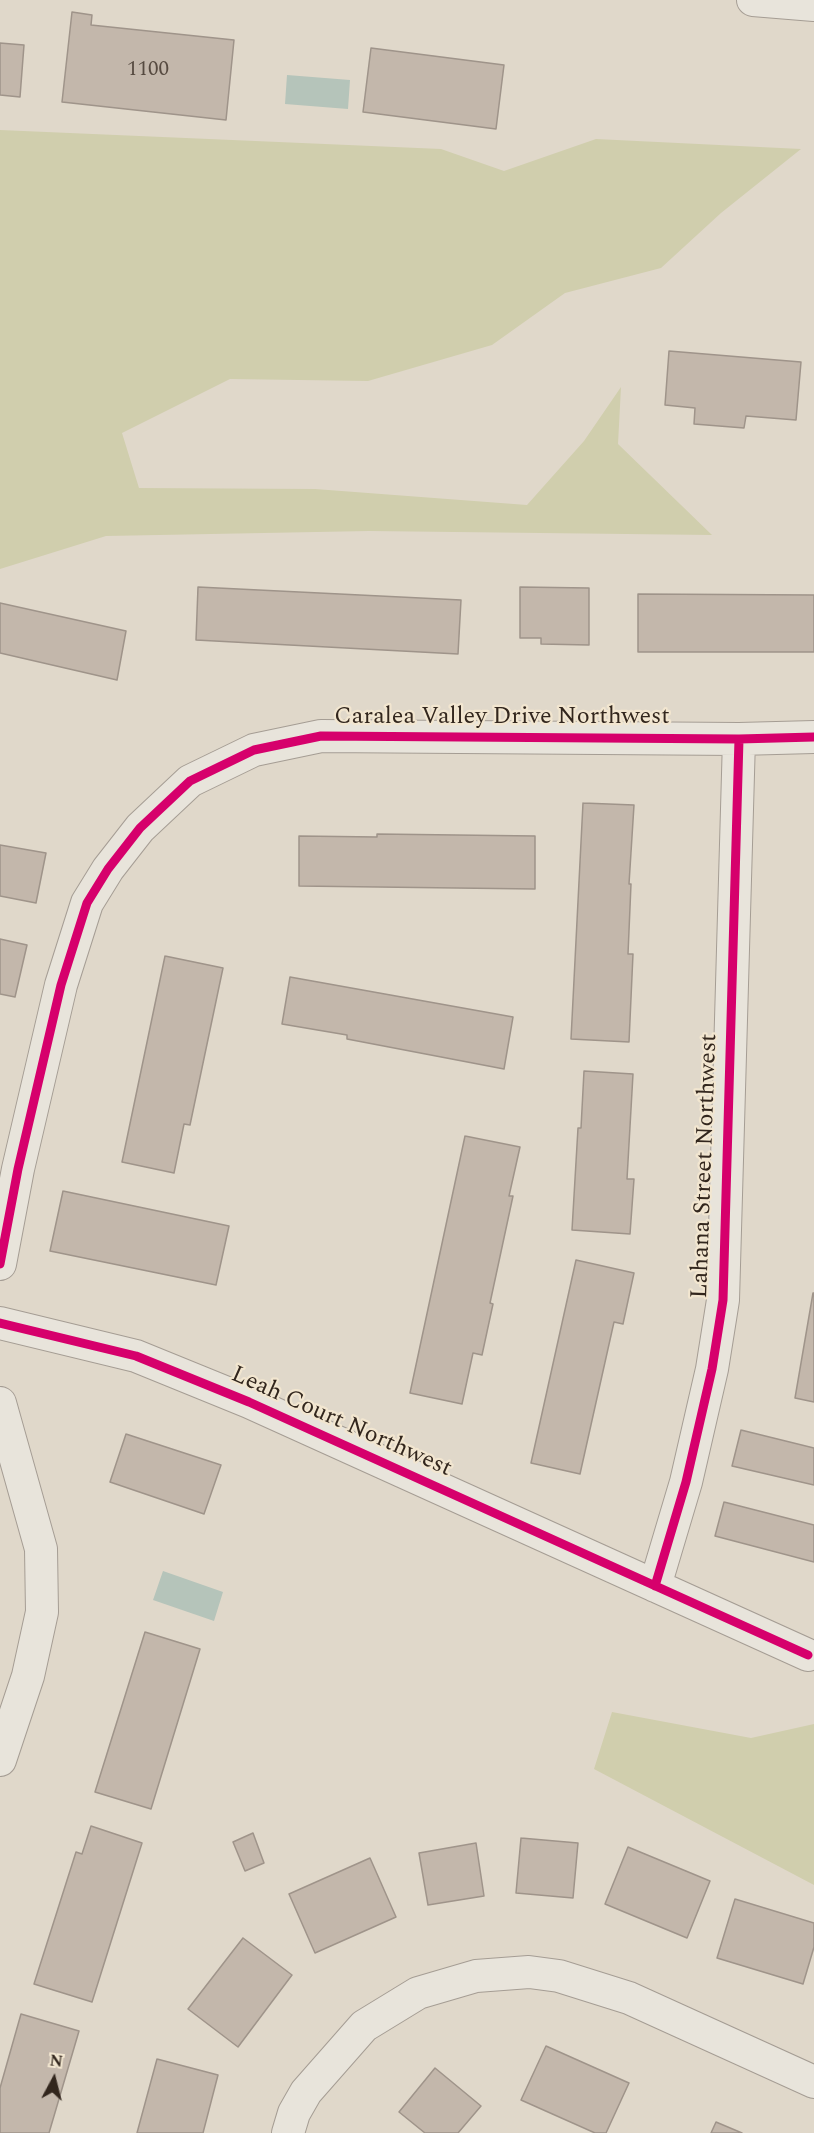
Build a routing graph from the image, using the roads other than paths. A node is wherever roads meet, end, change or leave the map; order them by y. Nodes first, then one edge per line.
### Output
1 (753, 0) edge
2 (814, 5) edge
3 (814, 737) edge
4 (739, 739) junction
5 (0, 1264) edge
6 (0, 1323) edge
7 (0, 1403) edge
8 (655, 1586) junction
9 (808, 1655) dead end
10 (0, 1760) edge
11 (814, 2082) edge
12 (288, 2133) edge

1 - 2 street
3 - 4 street, Caralea Valley Drive Northwest
4 - 5 street, Caralea Valley Drive Northwest
4 - 8 street, Lahana Street Northwest
6 - 8 street, Leah Court Northwest
7 - 10 street
8 - 9 street, Leah Court Northwest
11 - 12 street

